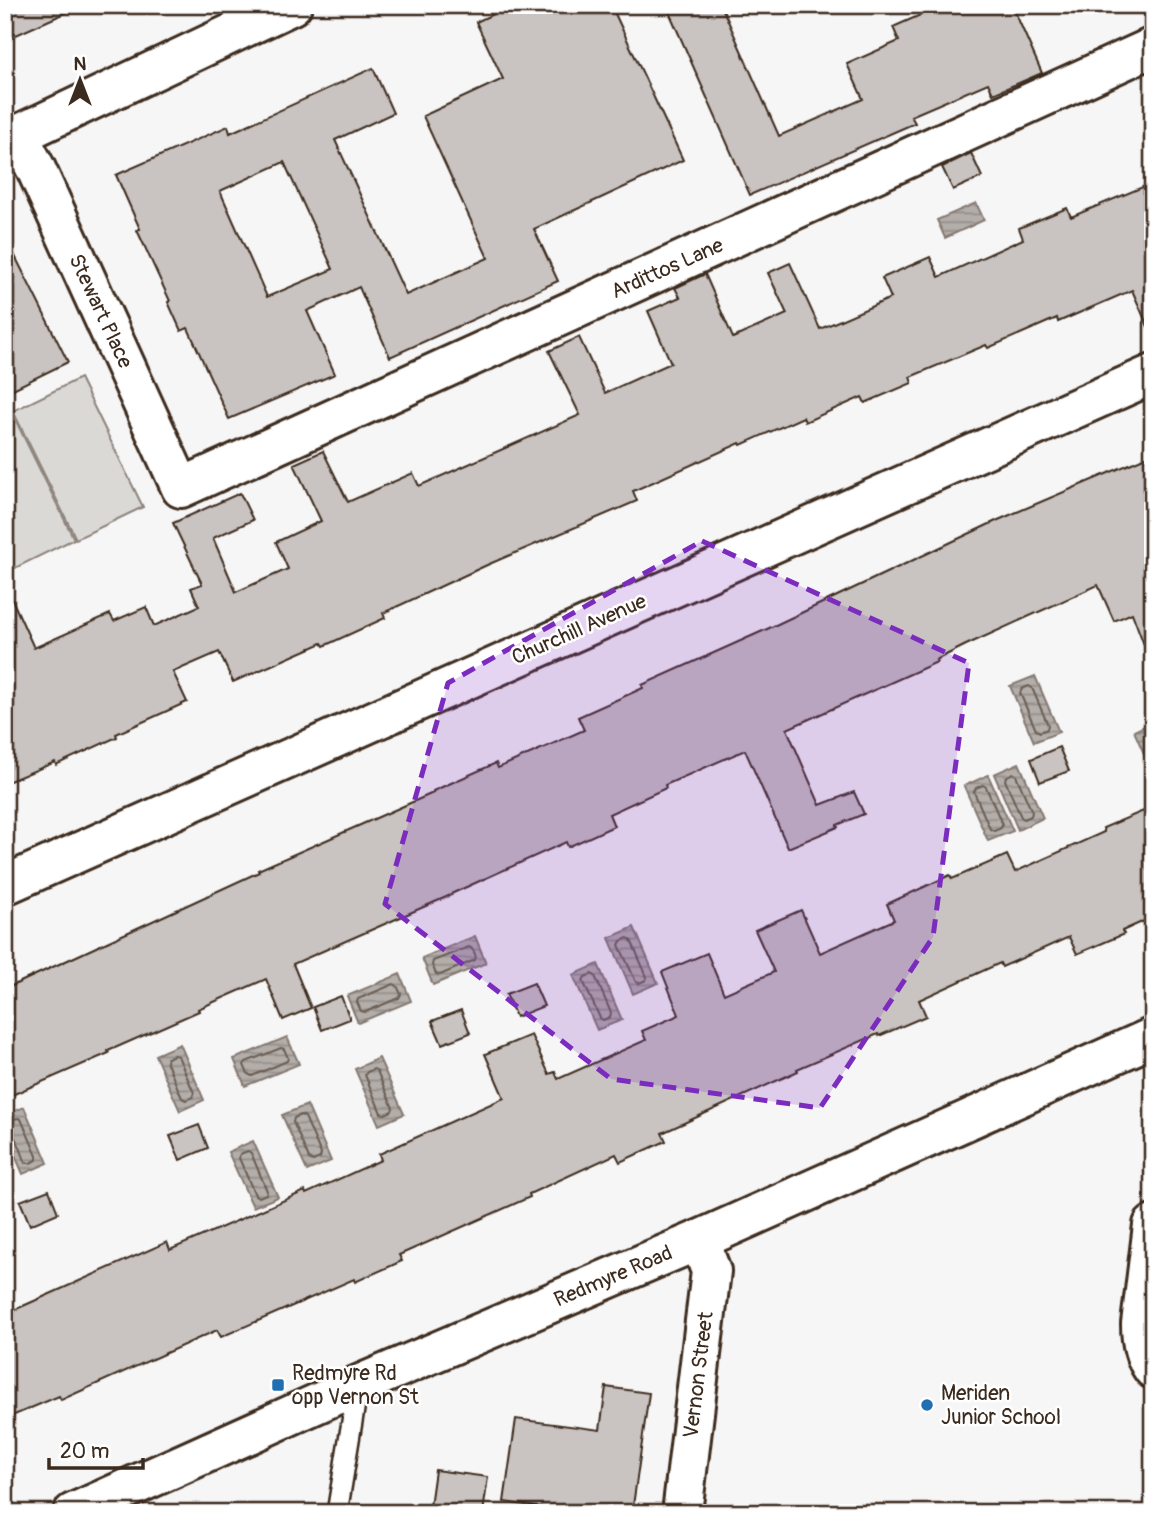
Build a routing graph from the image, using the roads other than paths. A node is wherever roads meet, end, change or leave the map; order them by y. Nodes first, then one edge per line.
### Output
1 (292, 5) edge
2 (1153, 47) edge
3 (12, 138) edge
4 (1153, 374) edge
5 (181, 488) joint
6 (5, 885) edge
7 (1150, 1045) edge
8 (1153, 1225) edge
9 (699, 1240) junction
10 (1153, 1369) edge
11 (358, 1385) junction
12 (73, 1513) edge
13 (337, 1513) edge
14 (682, 1513) edge

1 - 3 street
2 - 5 street, Ardittos Lane
3 - 5 street, Stewart Place
4 - 6 street, Churchill Avenue
7 - 9 street, Redmyre Road
8 - 10 street
9 - 11 street, Redmyre Road
9 - 14 street, Vernon Street
11 - 12 street, Redmyre Road
11 - 13 lane

